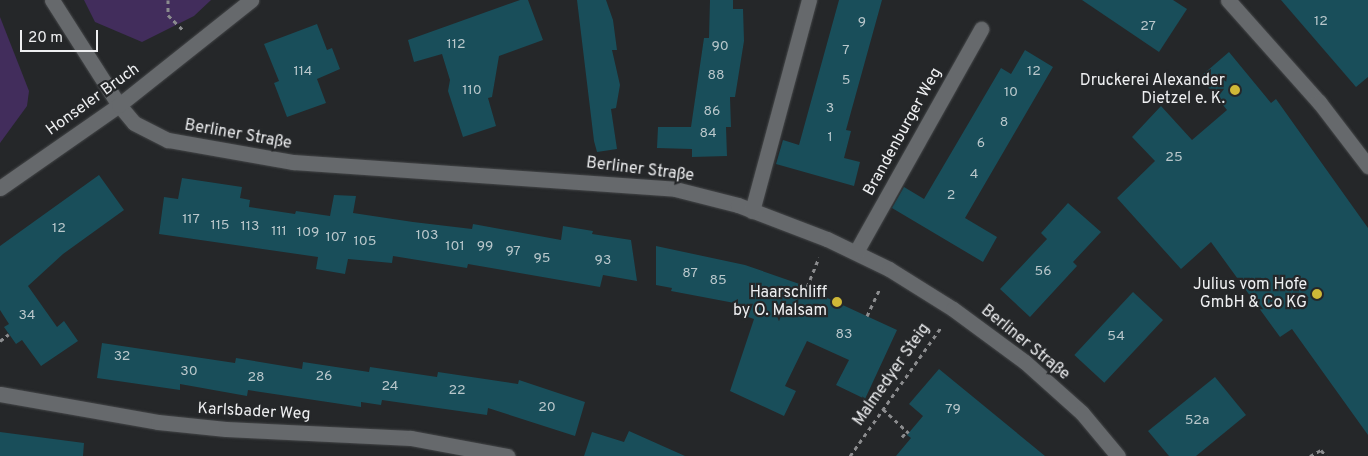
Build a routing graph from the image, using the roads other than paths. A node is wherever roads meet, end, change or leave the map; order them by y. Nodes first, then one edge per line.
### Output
1 (52, 0) edge
2 (251, 0) edge
3 (809, 0) edge
4 (1228, 0) edge
5 (981, 30) dead end
6 (119, 105) junction
7 (1368, 166) edge
8 (0, 188) edge
9 (752, 211) junction
10 (856, 252) junction
11 (0, 394) edge
12 (507, 456) edge
13 (1118, 456) edge

1 - 6 street, Berliner Straße
2 - 6 street, Honseler Bruch
3 - 9 street
4 - 7 street
5 - 10 street, Brandenburger Weg
6 - 8 street, Honseler Bruch
6 - 9 street, Berliner Straße
9 - 10 street, Berliner Straße
10 - 13 street, Berliner Straße
11 - 12 street, Karlsbader Weg

